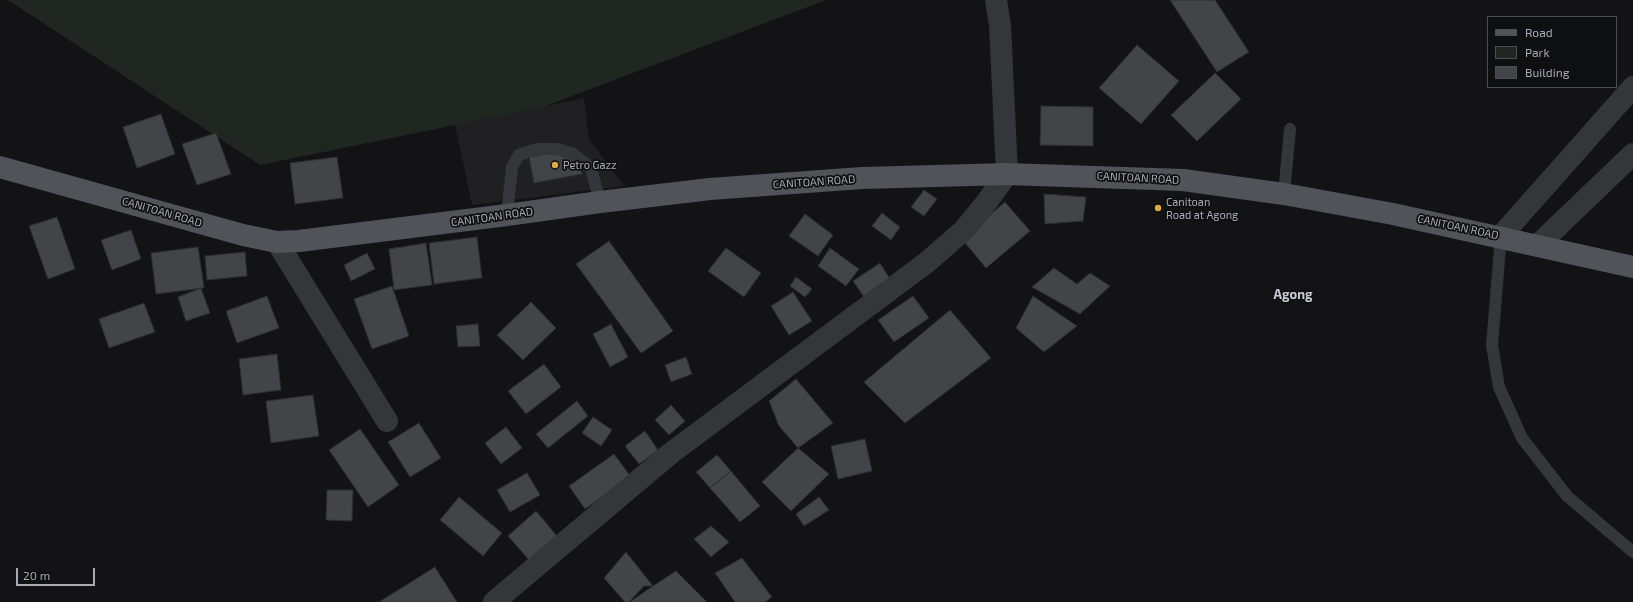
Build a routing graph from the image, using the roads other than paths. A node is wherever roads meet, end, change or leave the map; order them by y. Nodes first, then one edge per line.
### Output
1 (996, 0) edge
2 (1633, 87) edge
3 (1290, 129) dead end
4 (1633, 154) edge
5 (0, 167) edge
6 (1007, 174) junction
7 (1284, 194) junction
8 (600, 202) junction
9 (507, 215) junction
10 (1500, 236) junction
11 (277, 242) junction
12 (1538, 245) junction
13 (1633, 266) edge
14 (387, 422) dead end
15 (1633, 552) edge
16 (494, 602) edge

1 - 6 street
2 - 10 street
3 - 7 lane
4 - 12 street
5 - 11 main road, CANITOAN ROAD
6 - 7 main road, CANITOAN ROAD
6 - 8 main road, CANITOAN ROAD
6 - 16 street
7 - 10 main road, CANITOAN ROAD
8 - 9 main road, CANITOAN ROAD
8 - 9 lane
9 - 11 main road, CANITOAN ROAD
10 - 12 main road, CANITOAN ROAD
10 - 15 lane
11 - 14 street
12 - 13 main road, CANITOAN ROAD

